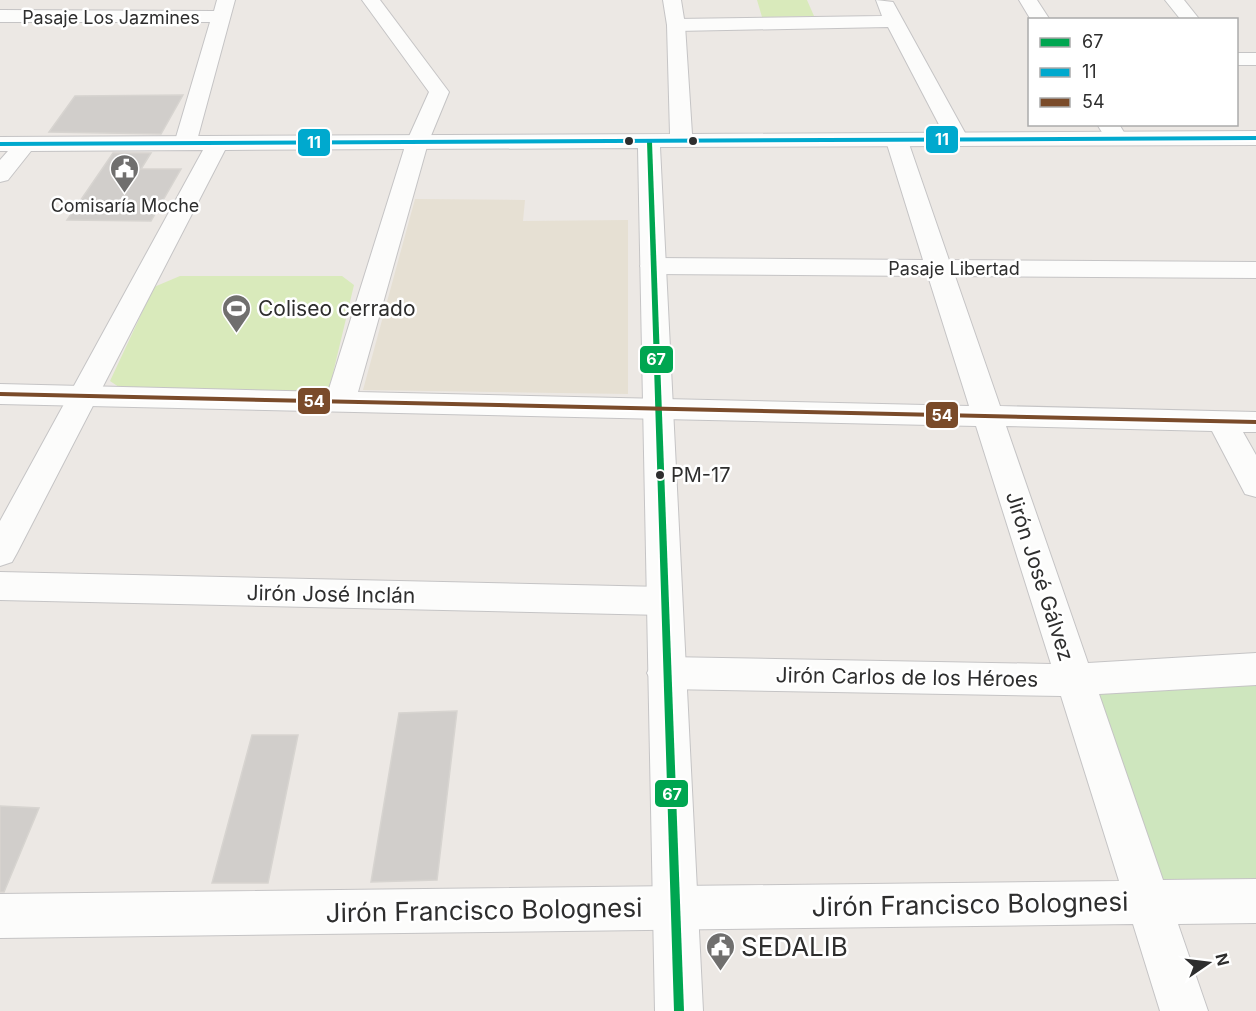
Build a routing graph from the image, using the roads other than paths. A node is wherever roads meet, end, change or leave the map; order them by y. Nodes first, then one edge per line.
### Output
1 (371, 0) edge
2 (672, 0) edge
3 (883, 0) edge
4 (1028, 0) edge
5 (1174, 0) edge
6 (224, 9) edge
7 (0, 16) edge
8 (1040, 18) edge
9 (1189, 18) edge
10 (894, 21) junction
11 (676, 25) junction
12 (1238, 59) edge
13 (1256, 59) edge
14 (1112, 132) edge
15 (1256, 138) edge
16 (958, 140) junction
17 (897, 141) junction
18 (649, 142) junction
19 (681, 142) junction
20 (417, 143) junction
21 (0, 144) edge
22 (25, 144) junction
23 (185, 144) junction
24 (218, 144) junction
25 (0, 175) edge
26 (653, 266) junction
27 (938, 267) junction
28 (1256, 270) edge
29 (0, 394) edge
30 (84, 396) junction
31 (340, 402) junction
32 (657, 410) junction
33 (987, 417) junction
34 (1222, 422) junction
35 (1256, 422) edge
36 (1256, 486) edge
37 (0, 553) edge
38 (0, 586) edge
39 (663, 601) junction
40 (1256, 669) edge
41 (666, 673) junction
42 (1074, 680) junction
43 (1256, 901) edge
44 (1148, 902) junction
45 (673, 907) junction
46 (0, 916) edge
47 (679, 1011) edge
48 (1184, 1011) edge

1 - 20 street
2 - 11 street
3 - 10 street
4 - 8 street
5 - 9 street
6 - 7 street, Pasaje Los Jazmines
6 - 23 street
10 - 11 street
10 - 16 street
11 - 19 street
12 - 13 street
14 - 15 street
14 - 16 street
16 - 17 street
17 - 19 street
17 - 27 street, Jirón José Gálvez
18 - 19 street
18 - 20 street
18 - 26 street
20 - 24 street
20 - 31 street
21 - 22 street
22 - 23 street
22 - 25 street
23 - 24 street
24 - 30 street
26 - 27 street, Pasaje Libertad
26 - 32 street
27 - 28 street, Pasaje Libertad
27 - 33 street, Jirón José Gálvez
29 - 30 street
30 - 31 street
30 - 37 street
31 - 32 street
32 - 33 street
32 - 39 street
33 - 34 street
33 - 42 street, Jirón José Gálvez
34 - 35 street
34 - 36 street
38 - 39 street, Jirón José Inclán
39 - 41 street
40 - 42 street, Jirón Carlos de los Héroes
41 - 42 street, Jirón Carlos de los Héroes
41 - 45 street
42 - 44 street, Jirón José Gálvez
43 - 44 street, Jirón Francisco Bolognesi
44 - 45 street, Jirón Francisco Bolognesi
44 - 48 street, Jirón José Gálvez
45 - 46 street, Jirón Francisco Bolognesi
45 - 47 street

